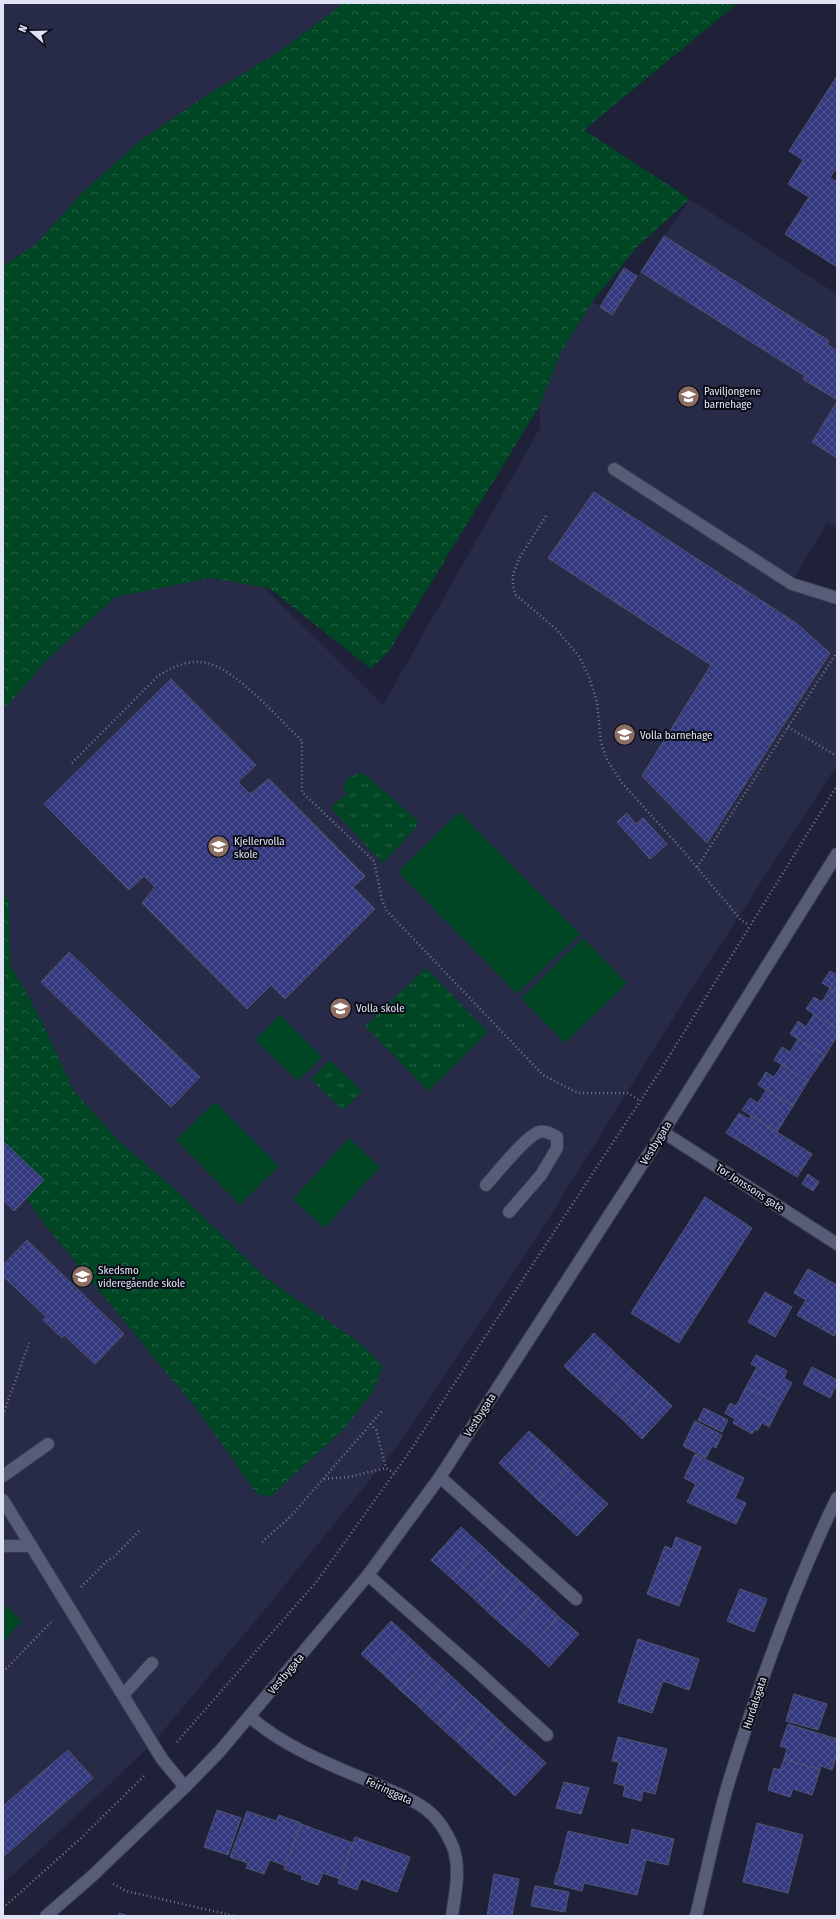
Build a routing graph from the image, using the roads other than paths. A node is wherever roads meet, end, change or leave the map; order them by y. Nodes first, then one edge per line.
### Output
1 (614, 469) dead end
2 (837, 598) edge
3 (837, 854) edge
4 (663, 1132) junction
5 (486, 1185) dead end
6 (509, 1212) dead end
7 (837, 1244) edge
8 (48, 1444) dead end
9 (3, 1476) edge
10 (440, 1476) junction
11 (837, 1498) edge
12 (3, 1500) edge
13 (3, 1546) edge
14 (31, 1546) junction
15 (368, 1575) junction
16 (576, 1599) dead end
17 (152, 1663) dead end
18 (123, 1695) junction
19 (250, 1717) junction
20 (547, 1735) dead end
21 (185, 1787) junction
22 (46, 1916) edge
23 (452, 1916) edge
24 (696, 1916) edge

1 - 2 street
3 - 4 street, Vestbygata
4 - 7 street, Tor Jonssons gate
4 - 10 street, Vestbygata
5 - 6 street
8 - 9 street
10 - 15 street, Vestbygata
10 - 16 street
11 - 24 street, Hurdalsgata
12 - 14 street
13 - 14 street
14 - 18 street
15 - 19 street, Vestbygata
15 - 20 street
17 - 18 street
18 - 21 street
19 - 21 street, Vestbygata
19 - 23 street, Feiringgata
21 - 22 street, Vestbygata

